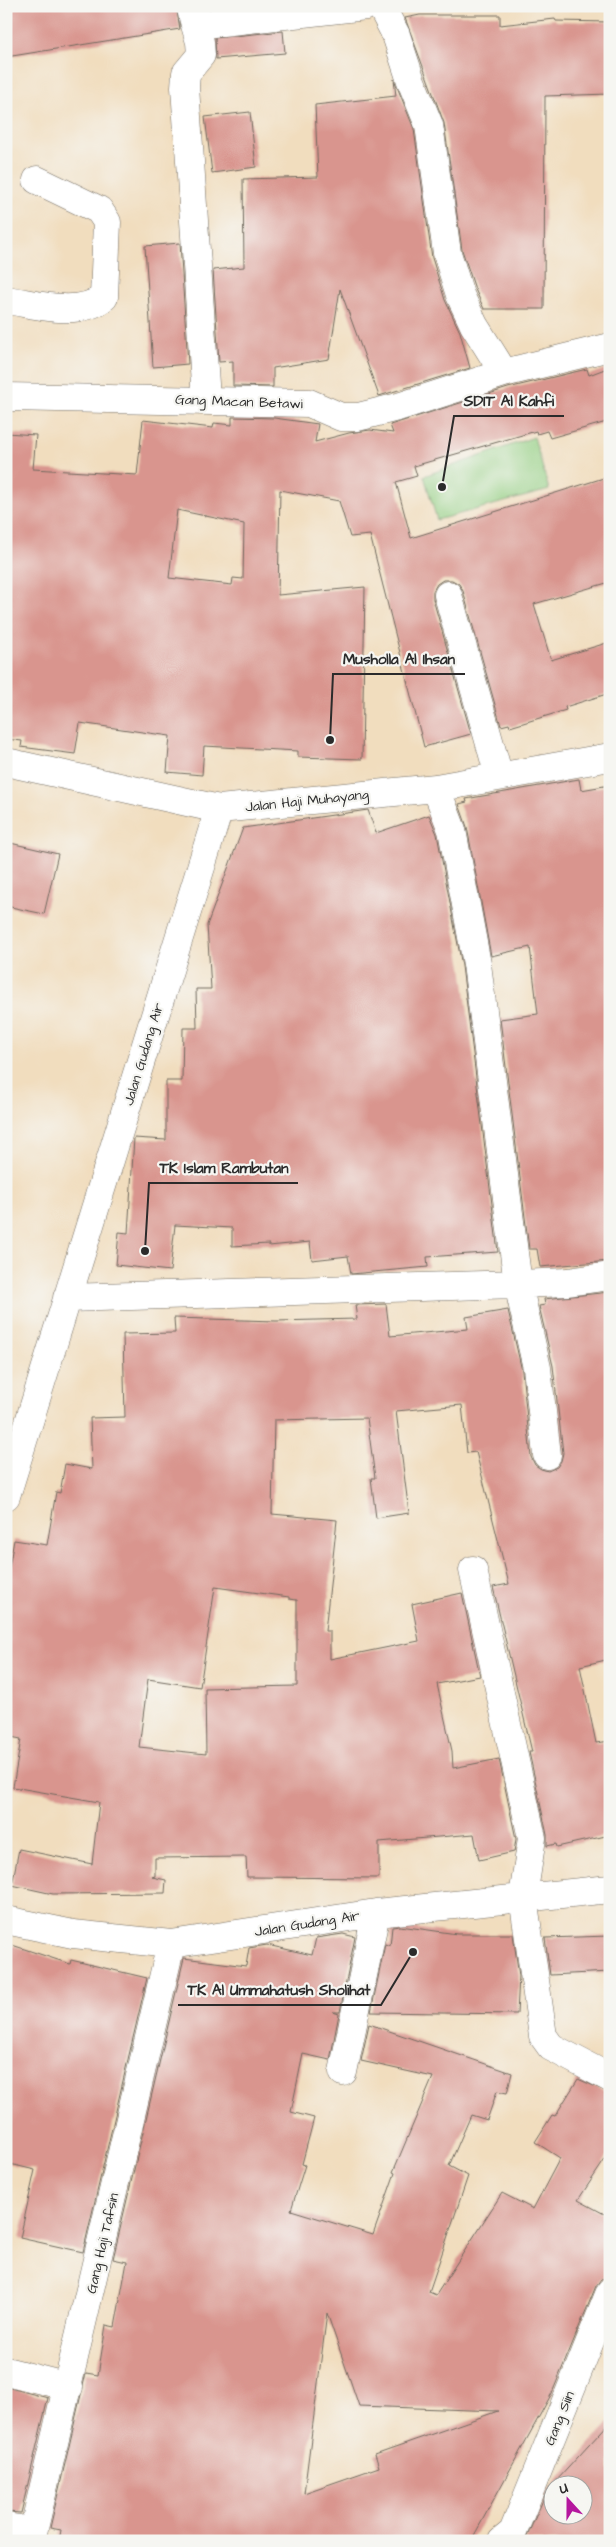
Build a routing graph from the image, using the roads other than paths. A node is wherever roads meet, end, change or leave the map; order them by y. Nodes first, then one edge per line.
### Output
1 (366, 6) edge
2 (381, 6) edge
3 (193, 16) edge
4 (37, 180) dead end
5 (6, 300) edge
6 (610, 347) edge
7 (504, 373) junction
8 (6, 397) edge
9 (206, 399) junction
10 (448, 595) dead end
11 (610, 757) edge
12 (6, 762) edge
13 (499, 776) junction
14 (436, 788) junction
15 (219, 809) junction
16 (610, 1276) edge
17 (518, 1284) junction
18 (67, 1298) junction
19 (547, 1456) dead end
20 (6, 1496) edge
21 (473, 1570) dead end
22 (610, 1889) edge
23 (523, 1897) junction
24 (376, 1913) junction
25 (6, 1920) edge
26 (171, 1944) junction
27 (343, 2072) dead end
28 (610, 2078) edge
29 (610, 2292) edge
30 (6, 2371) edge
31 (69, 2387) junction
32 (6, 2527) edge
33 (32, 2536) edge
34 (514, 2538) edge

1 - 3 street
2 - 7 street
3 - 9 street
4 - 5 street
6 - 7 street, Gang Macan Betawi
7 - 9 street, Gang Macan Betawi
8 - 9 street, Gang Macan Betawi
10 - 13 street
11 - 13 street, Jalan Haji Muhayang
12 - 15 street, Jalan Haji Muhayang
13 - 14 street, Jalan Haji Muhayang
14 - 15 street, Jalan Haji Muhayang
14 - 17 street
15 - 18 street, Jalan Gudang Air
16 - 17 street
17 - 18 street
17 - 19 street
18 - 20 street, Jalan Gudang Air
21 - 23 street
22 - 23 street, Jalan Gudang Air
23 - 24 street, Jalan Gudang Air
23 - 28 street
24 - 26 street, Jalan Gudang Air
24 - 27 street
25 - 26 street, Jalan Gudang Air
26 - 31 street, Gang Haji Tafsin
29 - 34 street, Gang Siin
30 - 31 street
31 - 33 street, Gang Haji Tafsin
32 - 33 street

